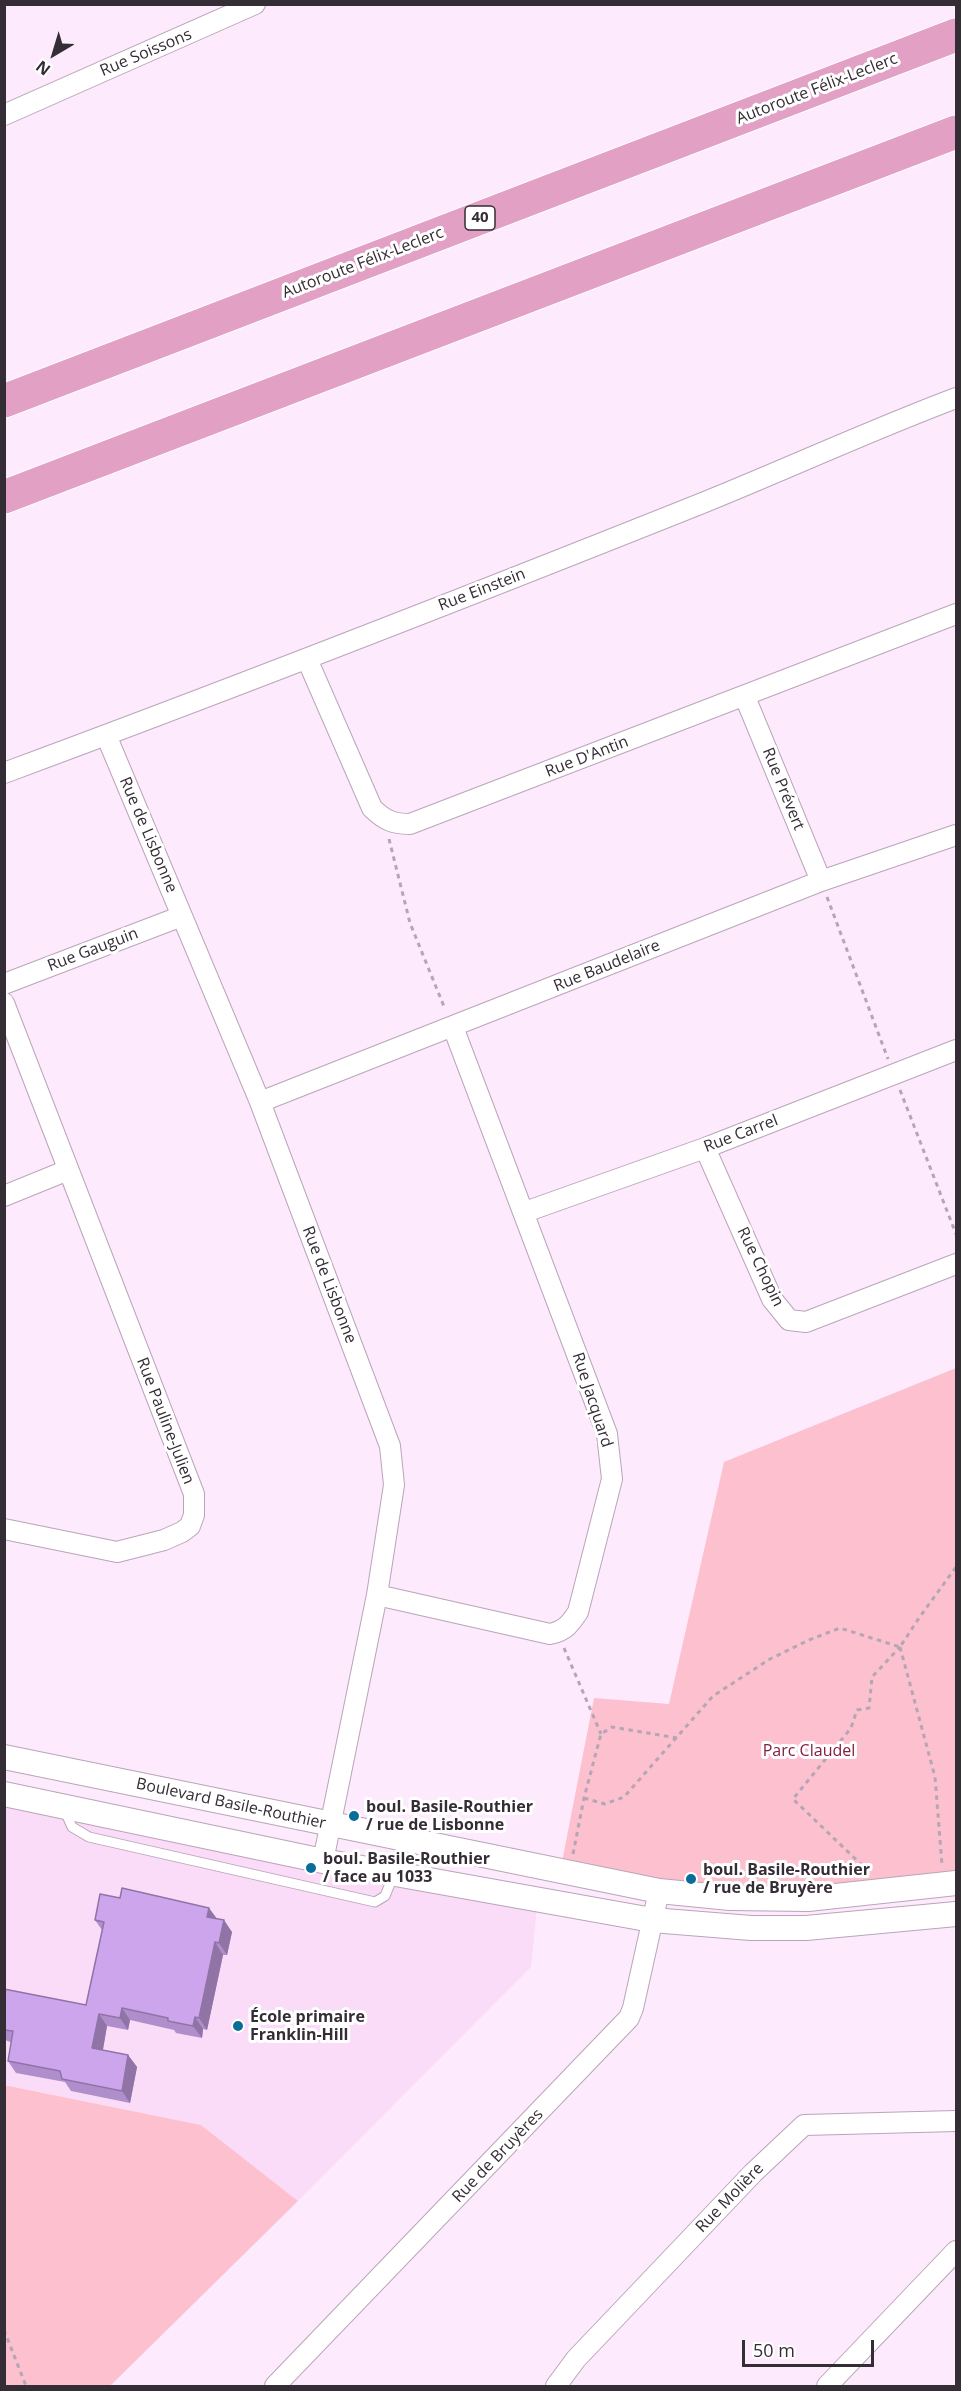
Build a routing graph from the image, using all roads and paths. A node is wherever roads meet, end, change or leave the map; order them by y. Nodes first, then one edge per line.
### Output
1 (255, 4) edge
2 (957, 35) edge
3 (4, 115) edge
4 (957, 132) edge
5 (957, 398) edge
6 (4, 401) edge
7 (4, 497) edge
8 (957, 614) edge
9 (307, 659) junction
10 (745, 697) junction
11 (106, 735) junction
12 (4, 773) edge
13 (388, 820) junction
14 (957, 835) edge
15 (821, 881) junction
16 (182, 916) junction
17 (4, 984) edge
18 (4, 1003) edge
19 (453, 1027) junction
20 (957, 1050) edge
21 (260, 1102) junction
22 (705, 1148) junction
23 (69, 1170) junction
24 (4, 1196) edge
25 (525, 1212) junction
26 (957, 1264) edge
27 (4, 1529) edge
28 (957, 1567) edge
29 (377, 1595) junction
30 (558, 1632) junction
31 (900, 1647) junction
32 (601, 1734) junction
33 (677, 1738) junction
34 (4, 1757) edge
35 (68, 1769) junction
36 (4, 1794) edge
37 (584, 1798) junction
38 (62, 1807) junction
39 (329, 1825) junction
40 (323, 1861) junction
41 (560, 1872) junction
42 (394, 1874) junction
43 (950, 1884) edge
44 (659, 1891) junction
45 (887, 1891) junction
46 (957, 1914) edge
47 (652, 1920) junction
48 (957, 2121) edge
49 (957, 2251) edge
50 (4, 2330) edge
51 (26, 2386) edge
52 (275, 2386) edge
53 (556, 2386) edge
54 (828, 2386) edge

1 - 3 street, Rue Soissons
2 - 6 highway, Autoroute Félix-Leclerc / 40
4 - 7 highway
5 - 9 street, Rue Einstein
8 - 10 street, Rue D'Antin
9 - 11 street, Rue Einstein
9 - 13 street
10 - 13 street, Rue D'Antin
10 - 15 street, Rue Prévert
11 - 12 street, Rue Einstein
11 - 16 street, Rue de Lisbonne
13 - 19 path
14 - 15 street, Rue Baudelaire
15 - 19 street, Rue Baudelaire
16 - 17 street, Rue Gauguin
16 - 21 street, Rue de Lisbonne
18 - 23 street, Rue Pauline-Julien
19 - 21 street, Rue Baudelaire
19 - 25 street, Rue Jacquard
20 - 22 street, Rue Carrel
21 - 29 street, Rue de Lisbonne
22 - 25 street, Rue Carrel
22 - 26 street, Rue Chopin
23 - 24 street
23 - 27 street, Rue Pauline-Julien
25 - 30 street, Rue Jacquard
28 - 31 path
29 - 30 street
29 - 39 street, Rue de Lisbonne
30 - 32 path
31 - 33 path
31 - 43 path
31 - 45 path
32 - 33 path
32 - 37 path
33 - 37 path
34 - 35 street, Boulevard Basile-Routhier
35 - 38 street
35 - 39 street, Boulevard Basile-Routhier
36 - 38 street
37 - 41 path
38 - 40 street
38 - 42 lane
39 - 40 street, Rue de Lisbonne
39 - 41 street, Boulevard Basile-Routhier
40 - 42 street
41 - 44 street, Boulevard Basile-Routhier
42 - 47 street
43 - 45 street, Boulevard Basile-Routhier
44 - 45 street, Boulevard Basile-Routhier
44 - 47 street, Rue de Bruyères
46 - 47 street
47 - 52 street, Rue de Bruyères
48 - 53 street, Rue Molière
49 - 54 street
50 - 51 path

